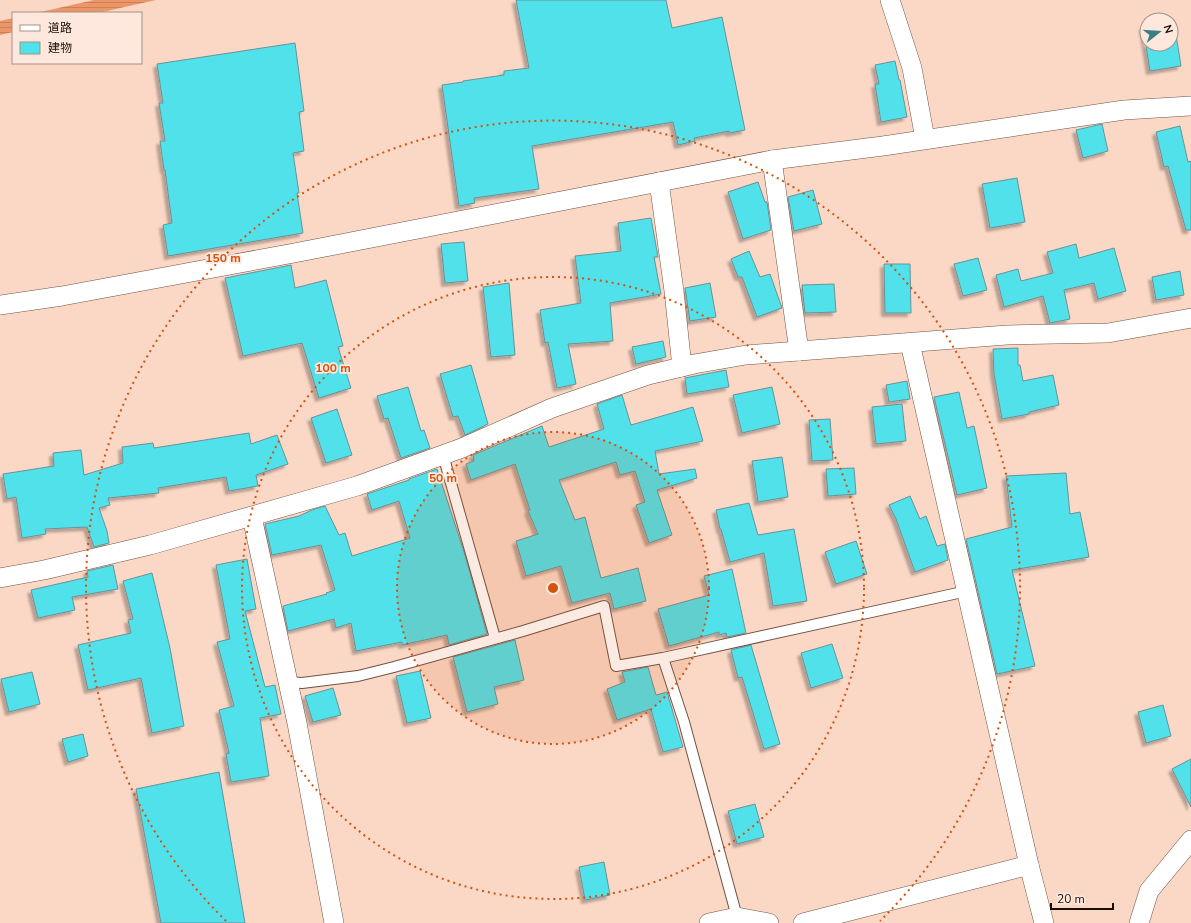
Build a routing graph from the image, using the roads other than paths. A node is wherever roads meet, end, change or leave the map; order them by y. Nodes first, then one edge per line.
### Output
1 (890, 0) edge
2 (1191, 106) edge
3 (925, 139) junction
4 (772, 160) junction
5 (659, 182) junction
6 (0, 305) edge
7 (1191, 318) edge
8 (910, 343) junction
9 (799, 351) junction
10 (682, 368) junction
11 (443, 455) junction
12 (252, 517) junction
13 (0, 578) edge
14 (967, 591) junction
15 (495, 638) junction
16 (663, 658) junction
17 (288, 682) junction
18 (1191, 840) edge
19 (1029, 865) junction
20 (737, 917) junction
21 (334, 923) edge
22 (708, 923) edge
23 (769, 923) edge
24 (803, 923) edge
25 (1044, 923) edge
26 (1139, 923) edge

1 - 3 street
2 - 3 street
3 - 4 street
4 - 5 street
4 - 9 street
5 - 6 street
5 - 10 street
7 - 8 street
8 - 9 street
8 - 14 street
9 - 10 street
10 - 11 street
11 - 12 street
11 - 15 lane
12 - 13 street
12 - 17 street
14 - 16 lane
14 - 19 street
15 - 16 lane
15 - 17 lane
16 - 20 lane
17 - 21 street
18 - 26 street
19 - 24 street
19 - 25 street
20 - 22 street
20 - 23 street

